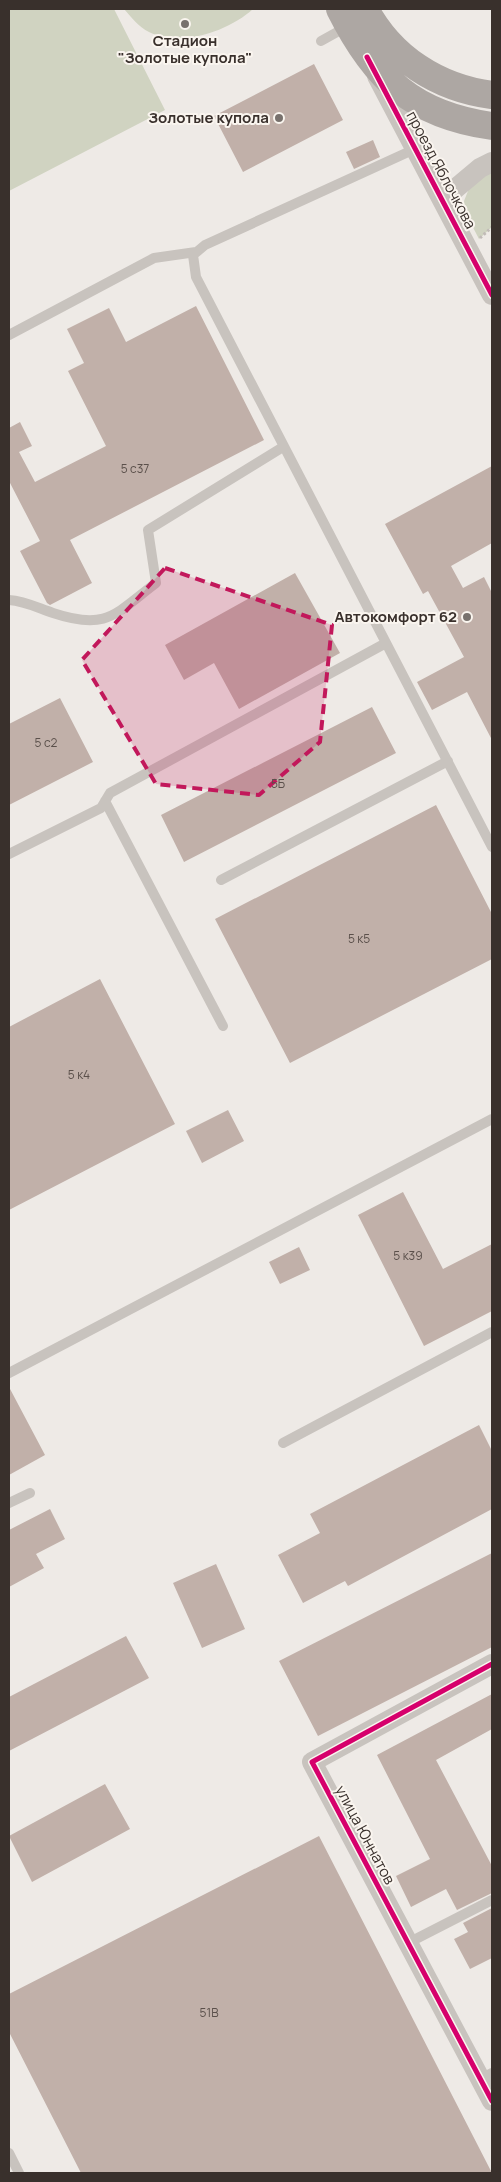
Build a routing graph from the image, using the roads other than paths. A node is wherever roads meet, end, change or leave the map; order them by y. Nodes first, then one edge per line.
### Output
1 (352, 14) edge
2 (321, 41) dead end
3 (367, 57) junction
4 (492, 95) edge
5 (492, 126) edge
6 (417, 148) junction
7 (492, 162) edge
8 (443, 199) junction
9 (196, 252) junction
10 (492, 295) edge
11 (9, 335) edge
12 (283, 447) junction
13 (9, 600) edge
14 (386, 643) junction
15 (448, 761) junction
16 (105, 801) junction
17 (492, 847) edge
18 (9, 854) edge
19 (221, 880) dead end
20 (223, 1026) dead end
21 (492, 1119) edge
22 (492, 1332) edge
23 (9, 1373) edge
24 (283, 1443) dead end
25 (30, 1493) dead end
26 (9, 1503) edge
27 (492, 1664) edge
28 (492, 1900) edge
29 (408, 1943) junction
30 (487, 2076) edge
31 (492, 2101) edge
32 (9, 2153) edge
33 (19, 2173) edge

1 - 2 lane
1 - 3 main road, проезд Яблочкова
1 - 4 main road
3 - 5 main road, проезд Яблочкова
3 - 6 street, проезд Яблочкова
6 - 8 street, проезд Яблочкова
6 - 9 lane
7 - 8 street, проезд Яблочкова
8 - 10 street, проезд Яблочкова
9 - 11 lane
9 - 12 lane
12 - 13 lane
12 - 14 lane
14 - 15 lane
14 - 16 lane
15 - 17 lane
15 - 19 lane
16 - 18 lane
16 - 20 lane
21 - 23 lane
22 - 24 lane
25 - 26 lane
27 - 29 street, улица Юннатов
28 - 29 lane
29 - 30 street, улица Юннатов
30 - 31 street, улица Юннатов
32 - 33 lane

